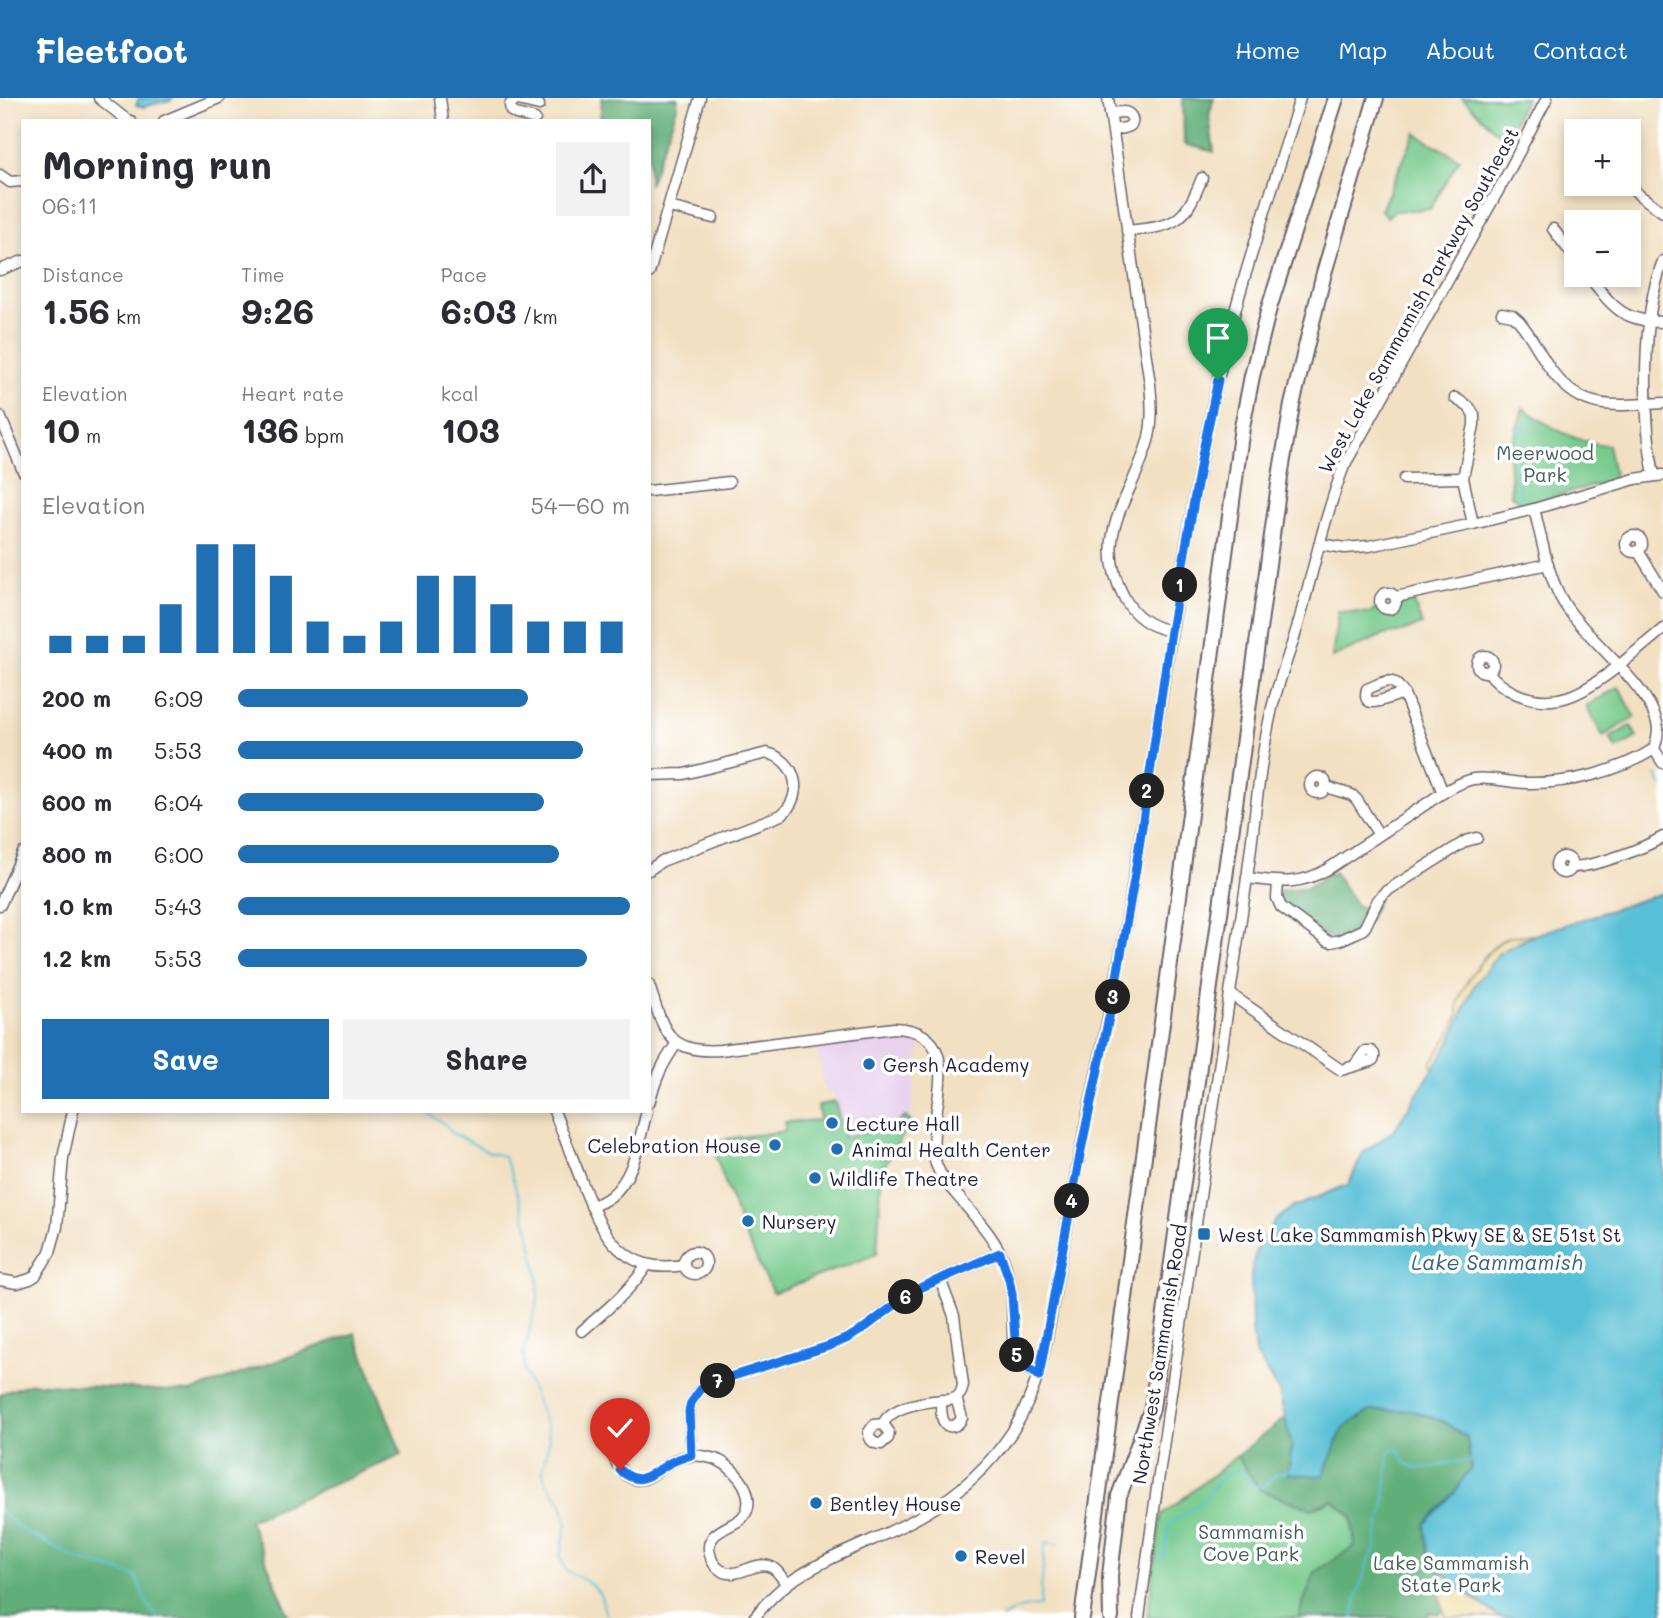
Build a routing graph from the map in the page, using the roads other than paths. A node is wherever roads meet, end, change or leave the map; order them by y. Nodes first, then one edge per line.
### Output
1 (99, 98) edge
2 (219, 98) edge
3 (440, 98) edge
4 (700, 98) edge
5 (1108, 98) edge
6 (1300, 98) edge
7 (1336, 98) edge
8 (1376, 98) edge
9 (1546, 98) edge
10 (540, 102) edge
11 (1110, 114) junction
12 (125, 119) edge
13 (169, 119) edge
14 (443, 119) edge
15 (531, 119) edge
16 (534, 119) edge
17 (1113, 130) junction
18 (0, 175) edge
19 (1202, 178) dead end
20 (21, 181) edge
21 (1640, 196) edge
22 (669, 207) junction
23 (1663, 212) edge
24 (713, 219) dead end
25 (1553, 229) dead end
26 (1127, 231) junction
27 (1564, 244) edge
28 (1663, 261) edge
29 (21, 262) edge
30 (651, 266) edge
31 (0, 270) edge
32 (1597, 287) edge
33 (1502, 313) dead end
34 (1649, 322) junction
35 (1663, 322) edge
36 (1455, 398) dead end
37 (1663, 403) edge
38 (1647, 404) junction
39 (0, 416) edge
40 (21, 466) edge
41 (1658, 475) edge
42 (1463, 478) junction
43 (1404, 479) dead end
44 (729, 482) dead end
45 (651, 491) edge
46 (1534, 509) junction
47 (1472, 524) junction
48 (1320, 544) junction
49 (1638, 551) dead end
50 (1548, 564) junction
51 (1663, 591) edge
52 (1396, 597) dead end
53 (1663, 629) edge
54 (1171, 631) junction
55 (1618, 666) junction
56 (1489, 671) dead end
57 (1404, 694) dead end
58 (1660, 725) edge
59 (1654, 749) junction
60 (1663, 763) edge
61 (651, 775) edge
62 (1326, 787) dead end
63 (1443, 793) junction
64 (1379, 835) junction
65 (1663, 837) edge
66 (1477, 838) dead end
67 (21, 858) edge
68 (1571, 867) dead end
69 (651, 869) edge
70 (1247, 878) junction
71 (1278, 882) junction
72 (0, 905) edge
73 (651, 991) edge
74 (1230, 994) junction
75 (677, 1043) junction
76 (1355, 1065) dead end
77 (653, 1075) edge
78 (1216, 1096) joint
79 (73, 1113) edge
80 (555, 1113) edge
81 (646, 1113) edge
82 (592, 1206) junction
83 (1000, 1253) junction
84 (647, 1265) junction
85 (684, 1265) dead end
86 (940, 1279) junction
87 (0, 1280) edge
88 (582, 1331) dead end
89 (1039, 1376) junction
90 (956, 1398) junction
91 (941, 1401) junction
92 (883, 1424) dead end
93 (606, 1439) dead end
94 (691, 1455) junction
95 (786, 1584) junction
96 (754, 1618) edge
97 (1082, 1618) edge
98 (1111, 1618) edge
99 (1139, 1618) edge

1 - 12 street
2 - 13 street
3 - 14 street
4 - 22 street
5 - 11 street
6 - 54 street
7 - 97 highway
8 - 98 highway
9 - 48 street, West Lake Sammamish Parkway Southeast
10 - 15 street
10 - 16 street
11 - 17 street
11 - 17 street
17 - 26 street
18 - 20 street
19 - 26 street
21 - 23 street
22 - 24 street
22 - 30 street
25 - 27 street
26 - 54 street
28 - 34 street
29 - 31 street
32 - 34 street
33 - 38 street
34 - 35 street
34 - 38 street
36 - 42 street
37 - 38 street
38 - 41 street
39 - 40 street
41 - 46 street
42 - 43 street
42 - 47 street
44 - 45 street
46 - 47 street
46 - 50 street
47 - 48 street
48 - 70 street, West Lake Sammamish Parkway Southeast
49 - 51 street
50 - 52 street
50 - 55 street
53 - 55 street
54 - 89 street
55 - 56 street
55 - 58 street
57 - 63 street
58 - 59 street
59 - 60 street
59 - 63 street
61 - 69 street
62 - 64 street
63 - 64 street
64 - 71 street
65 - 68 street
66 - 71 street
67 - 72 street
70 - 71 street
70 - 74 street, West Lake Sammamish Parkway Southeast
73 - 75 street
74 - 76 street
74 - 78 street, West Lake Sammamish Parkway Southeast
75 - 77 street
75 - 83 street
78 - 99 street, Northwest Sammamish Road
79 - 87 street
80 - 82 street
81 - 82 street
82 - 84 street
83 - 86 street
83 - 89 street
84 - 85 street
84 - 88 street
86 - 90 street
86 - 94 street
89 - 95 street
90 - 91 street
90 - 91 street
91 - 92 street
93 - 94 street
94 - 95 street
95 - 96 street

